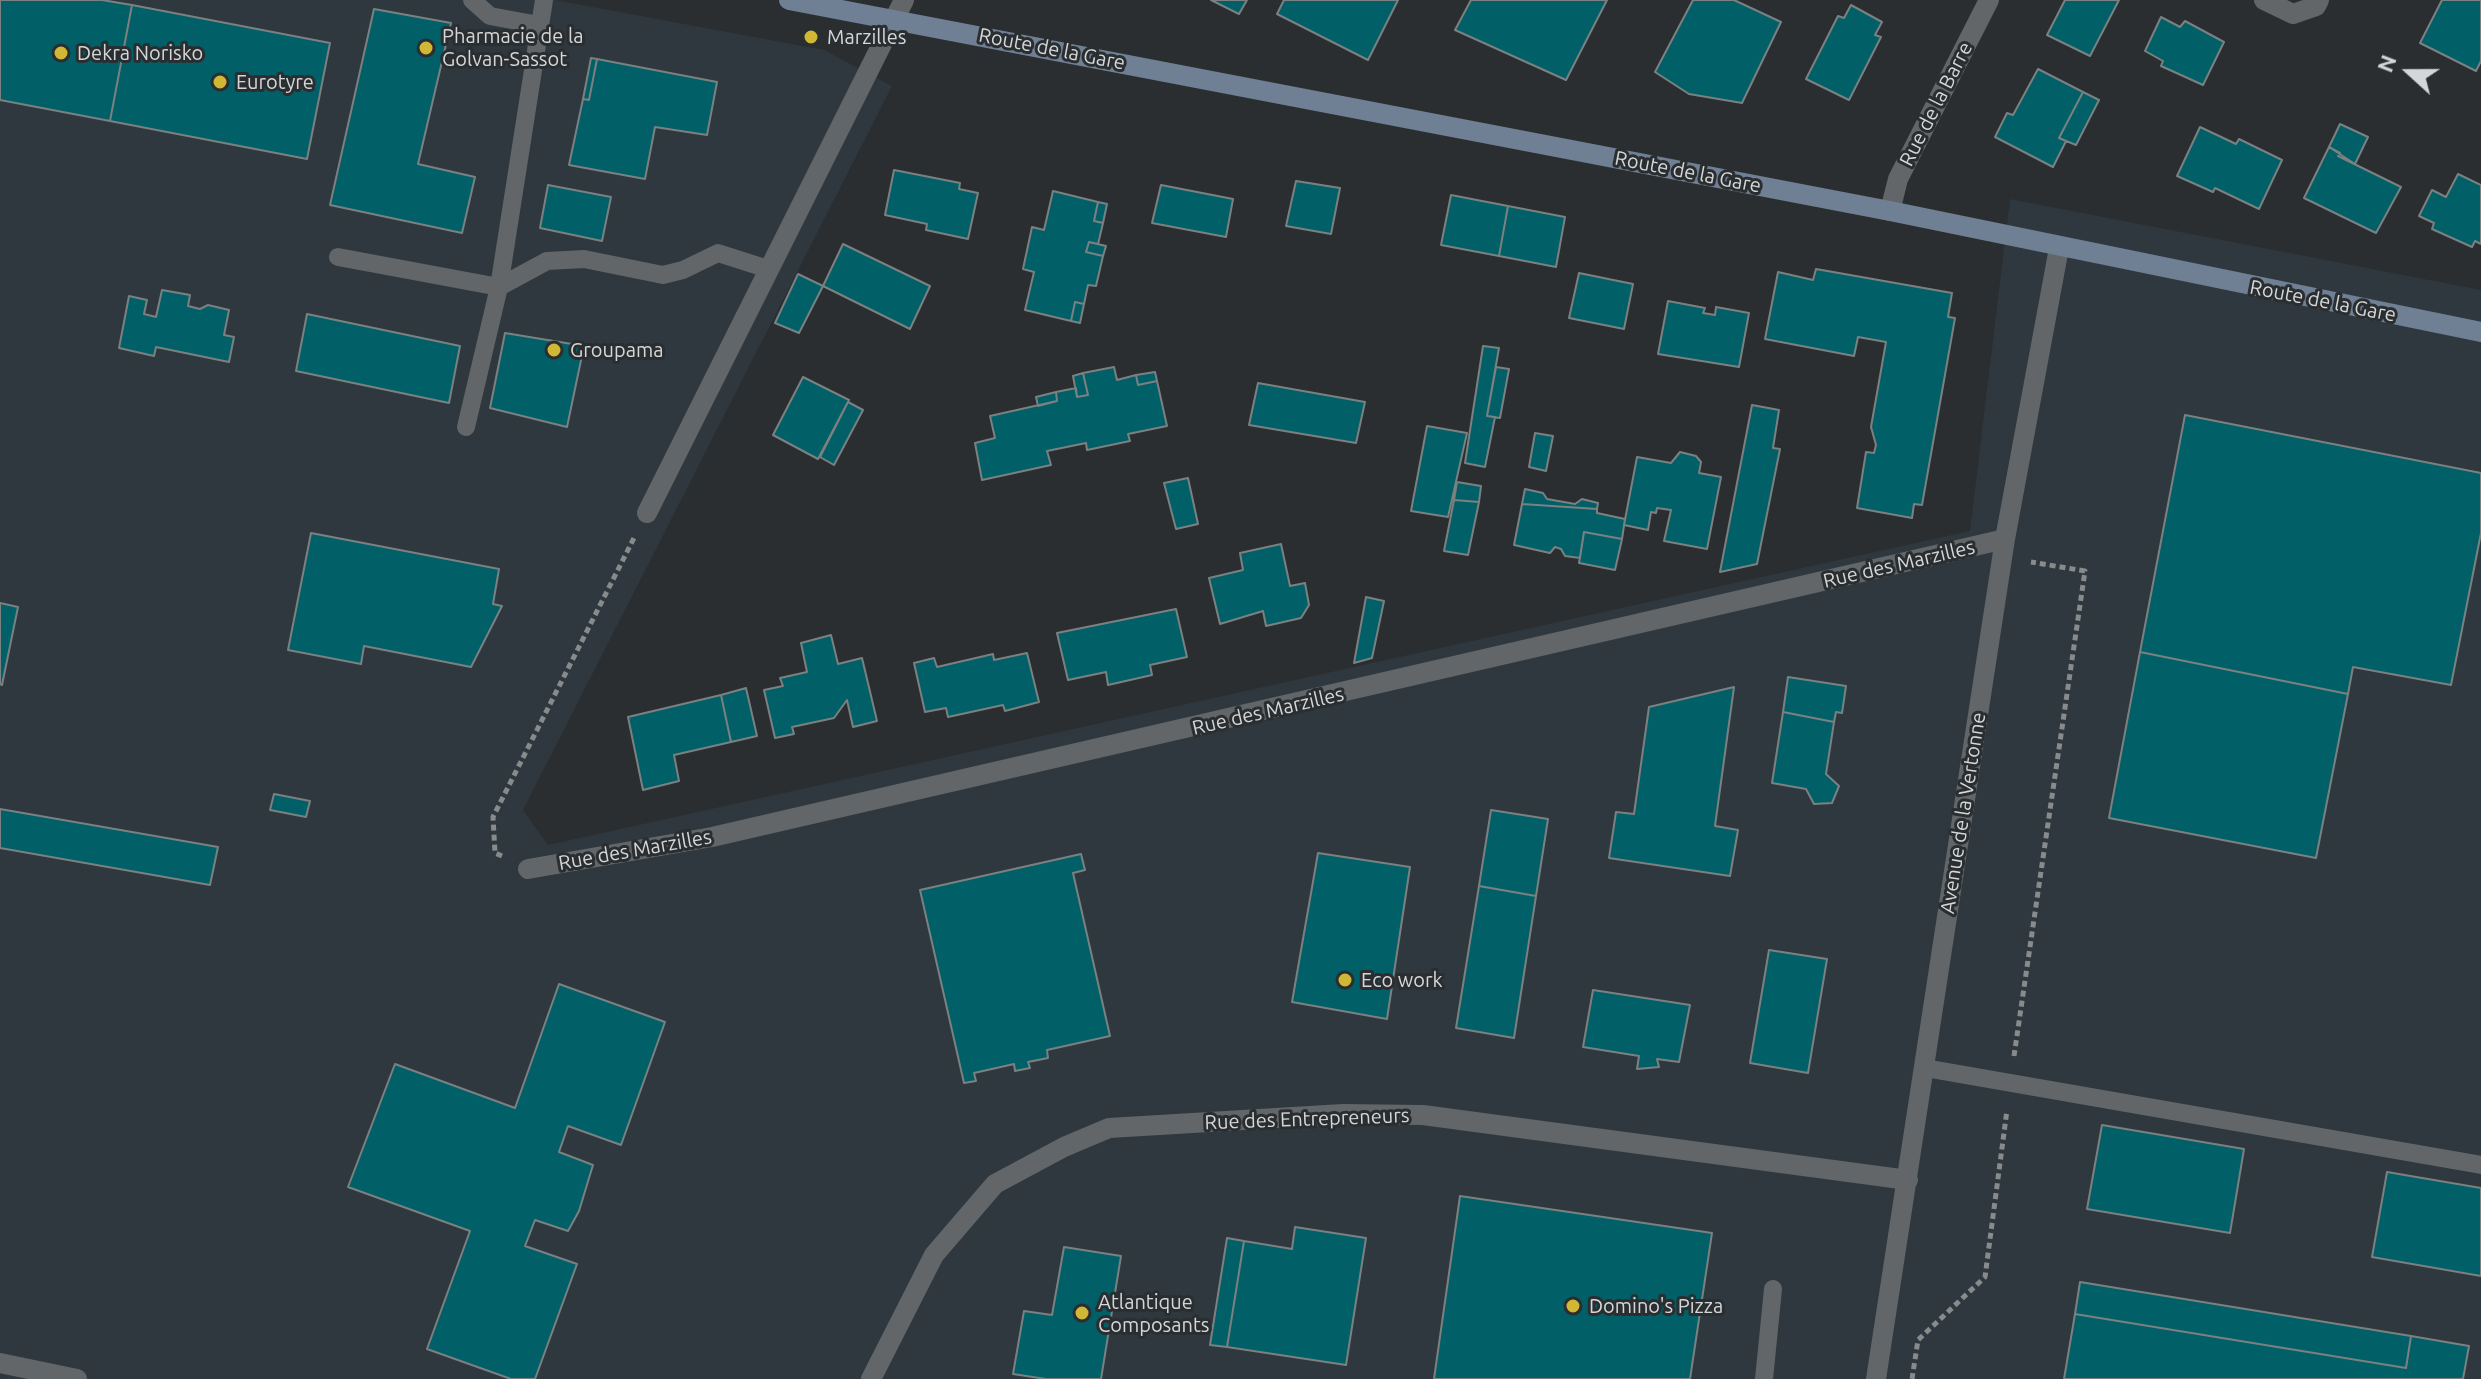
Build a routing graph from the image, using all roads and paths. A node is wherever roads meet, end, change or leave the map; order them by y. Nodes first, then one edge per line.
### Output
1 (472, 0) edge
2 (544, 0) edge
3 (789, 0) edge
4 (904, 0) edge
5 (1989, 0) edge
6 (2264, 0) edge
7 (2319, 0) edge
8 (894, 20) junction
9 (539, 25) junction
10 (1890, 211) junction
11 (2059, 248) junction
12 (338, 257) dead end
13 (768, 269) junction
14 (499, 287) junction
15 (2481, 332) edge
16 (466, 427) dead end
17 (647, 513) joint
18 (2005, 539) junction
19 (2030, 562) dead end
20 (528, 869) joint
21 (1925, 1068) junction
22 (2010, 1081) junction
23 (2481, 1165) edge
24 (1908, 1180) junction
25 (1773, 1289) dead end
26 (0, 1363) edge
27 (77, 1379) edge
28 (871, 1379) edge
29 (1764, 1379) edge
30 (1876, 1379) edge
31 (1912, 1379) edge

1 - 9 lane
2 - 9 lane
3 - 8 main road, Route de la Gare
4 - 8 street
5 - 10 street, Rue de la Barre
6 - 7 street
8 - 10 main road, Route de la Gare
8 - 13 street
9 - 14 lane
10 - 11 main road, Route de la Gare
11 - 15 main road, Route de la Gare
11 - 18 street, Avenue de la Vertonne
12 - 14 lane
13 - 14 lane
13 - 17 street
14 - 16 lane
17 - 20 path
18 - 20 street, Rue des Marzilles
18 - 21 street, Avenue de la Vertonne
19 - 22 path
21 - 22 lane
21 - 24 street, Avenue de la Vertonne
22 - 23 lane
22 - 31 path
24 - 28 street, Rue des Entrepreneurs
24 - 30 street, Avenue de la Vertonne
25 - 29 lane
26 - 27 street

